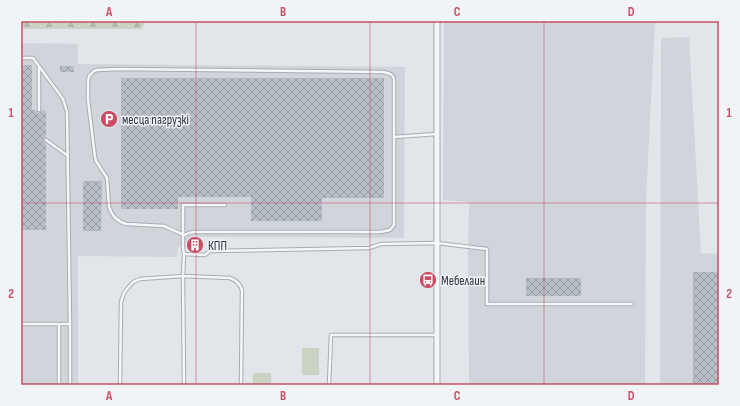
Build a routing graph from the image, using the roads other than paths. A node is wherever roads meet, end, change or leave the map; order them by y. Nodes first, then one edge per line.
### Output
1 (437, 21) edge
2 (21, 58) edge
3 (39, 66) junction
4 (38, 110) dead end
5 (437, 134) junction
6 (394, 137) junction
7 (46, 140) dead end
8 (68, 156) junction
9 (224, 205) dead end
10 (184, 235) junction
11 (437, 243) junction
12 (184, 254) junction
13 (184, 276) junction
14 (632, 304) dead end
15 (21, 324) edge
16 (59, 324) junction
17 (70, 324) junction
18 (437, 335) junction
19 (59, 385) edge
20 (70, 385) edge
21 (120, 385) edge
22 (184, 385) edge
23 (241, 385) edge
24 (329, 385) edge
25 (437, 385) edge

1 - 5 street
2 - 3 lane
3 - 4 lane
3 - 8 lane
5 - 6 lane
5 - 11 street
6 - 10 lane
6 - 10 lane
7 - 8 lane
8 - 17 lane
9 - 10 lane
10 - 12 lane
11 - 12 lane
11 - 14 lane
11 - 18 street
12 - 13 lane
13 - 21 lane
13 - 22 lane
13 - 23 lane
15 - 16 lane
16 - 17 lane
16 - 19 lane
17 - 20 lane
18 - 24 lane
18 - 25 street

